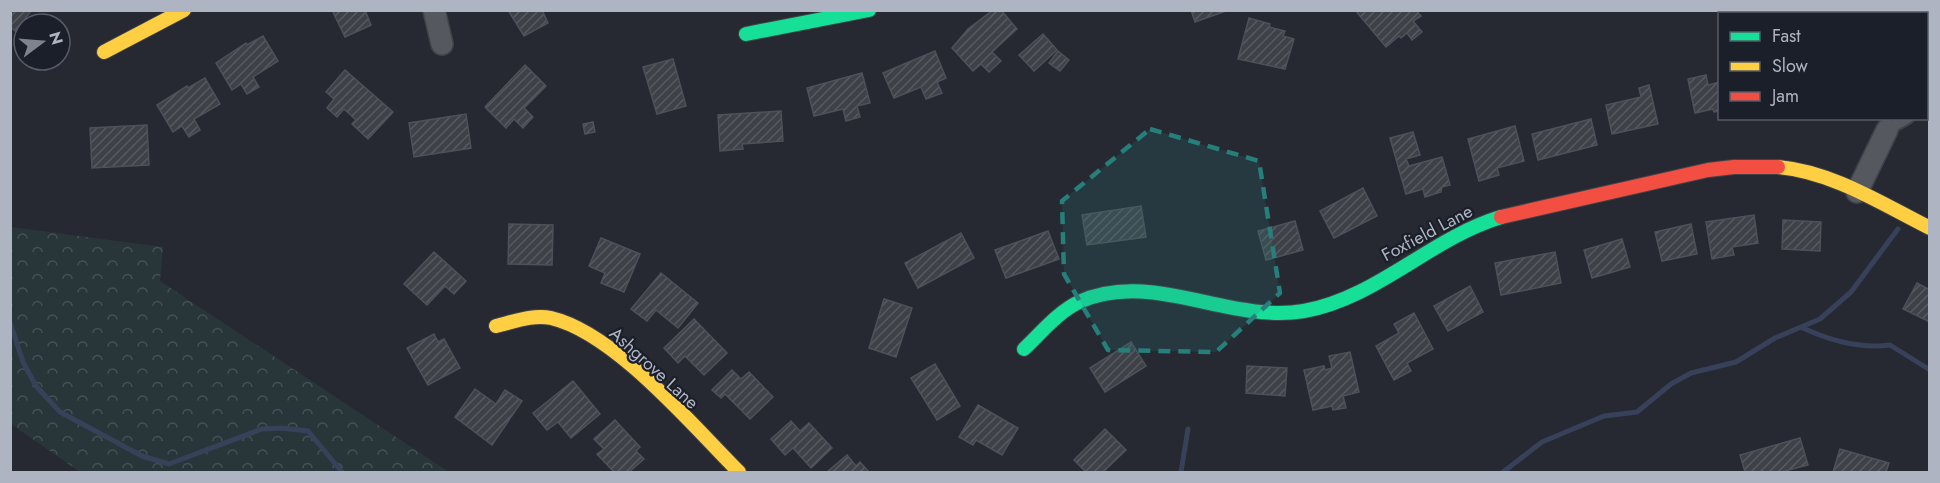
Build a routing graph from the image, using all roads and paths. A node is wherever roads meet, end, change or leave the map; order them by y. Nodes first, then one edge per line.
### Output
1 (184, 10) edge
2 (434, 10) edge
3 (869, 10) edge
4 (746, 34) dead end
5 (442, 44) dead end
6 (104, 52) dead end
7 (1904, 120) edge
8 (1887, 130) joint
9 (1857, 192) junction
10 (1929, 228) edge
11 (496, 326) dead end
12 (1024, 349) dead end
13 (739, 472) edge

1 - 6 street
2 - 5 street
3 - 4 street
7 - 8 lane
8 - 9 street
9 - 10 street, Foxfield Lane
9 - 12 street, Foxfield Lane
11 - 13 street, Ashgrove Lane

